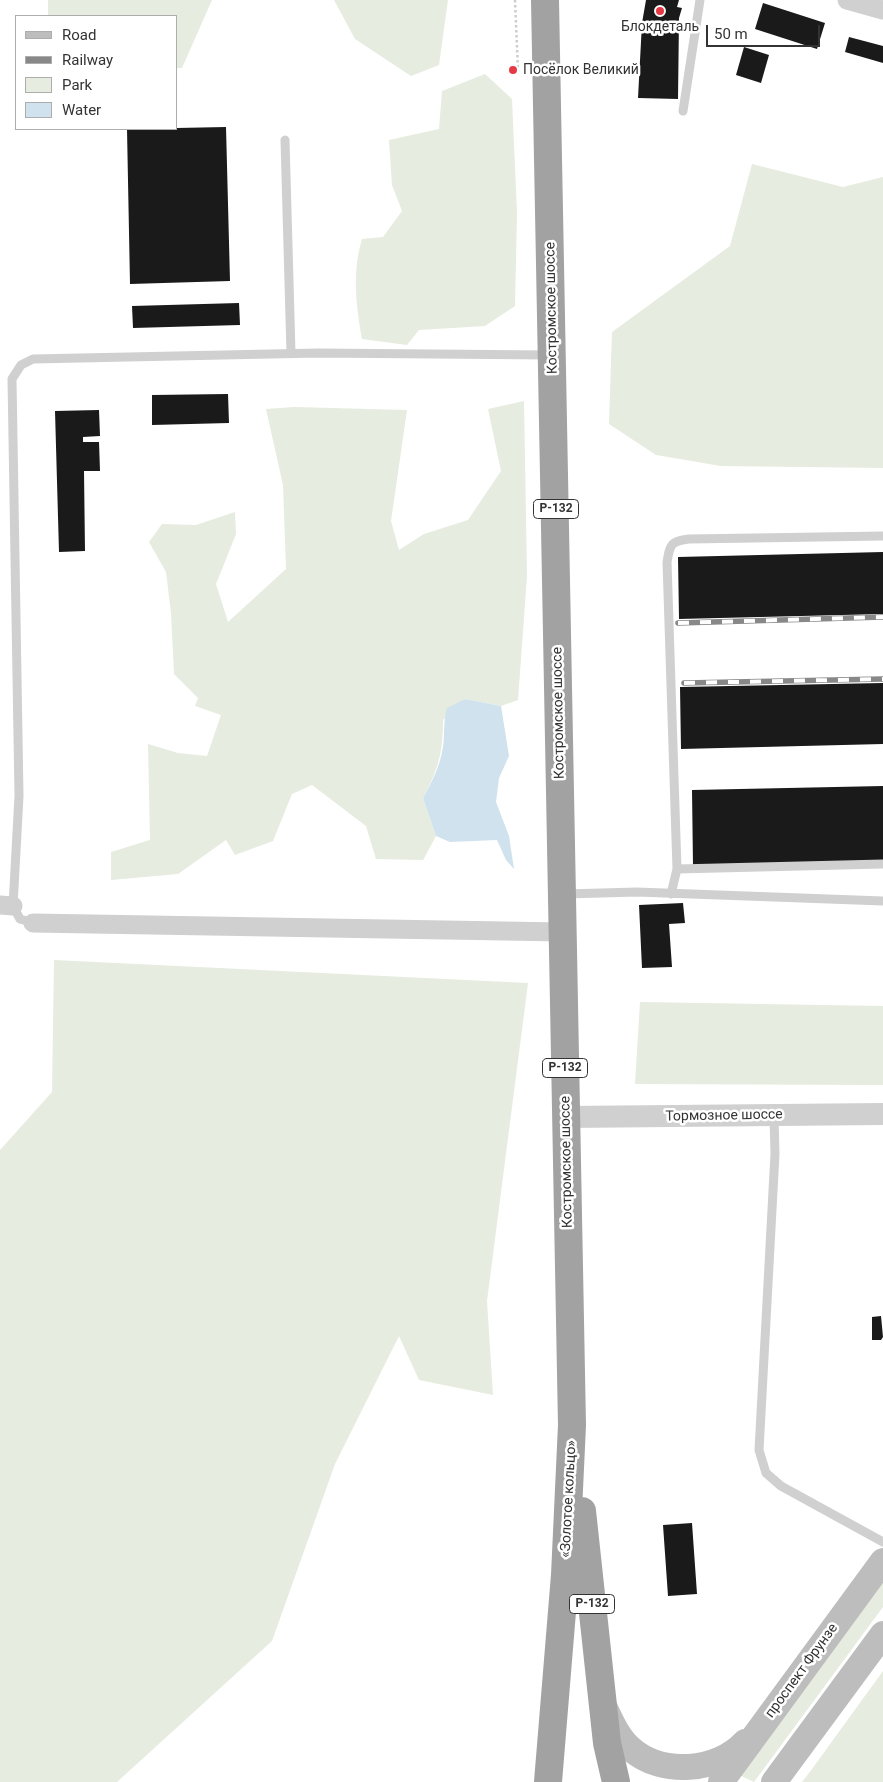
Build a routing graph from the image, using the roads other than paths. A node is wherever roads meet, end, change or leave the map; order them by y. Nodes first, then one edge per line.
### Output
1 (545, 0) edge
2 (700, 0) edge
3 (848, 0) edge
4 (883, 10) edge
5 (683, 111) dead end
6 (285, 140) dead end
7 (291, 354) junction
8 (553, 355) junction
9 (883, 536) edge
10 (883, 864) edge
11 (677, 869) junction
12 (562, 894) junction
13 (671, 894) junction
14 (883, 901) edge
15 (6, 906) edge
16 (33, 923) joint
17 (563, 932) junction
18 (883, 1114) edge
19 (774, 1115) junction
20 (566, 1117) junction
21 (572, 1425) junction
22 (883, 1542) edge
23 (883, 1561) edge
24 (883, 1634) edge
25 (604, 1706) junction
26 (763, 1724) junction
27 (548, 1782) edge
28 (616, 1782) edge
29 (722, 1782) edge
30 (774, 1782) edge

1 - 8 highway, Костромское шоссе / Р-132
2 - 5 lane
3 - 4 street
6 - 7 lane
7 - 8 lane
7 - 15 lane
8 - 12 highway, Костромское шоссе / Р-132
9 - 11 lane
10 - 11 lane
11 - 13 lane
12 - 13 lane
12 - 17 highway, Костромское шоссе / Р-132
13 - 14 lane
15 - 16 lane
16 - 17 street
17 - 20 highway, Костромское шоссе / Р-132
18 - 19 street, Тормозное шоссе
19 - 20 street, Тормозное шоссе
19 - 22 lane
20 - 21 highway, Костромское шоссе / Р-132
21 - 25 highway, «Золотое кольцо» / Р-132
21 - 27 highway, «Золотое кольцо» / Р-132
23 - 26 main road, проспект Фрунзе
24 - 30 main road
25 - 26 main road
25 - 28 highway, «Золотое кольцо» / Р-132
26 - 29 main road, проспект Фрунзе

